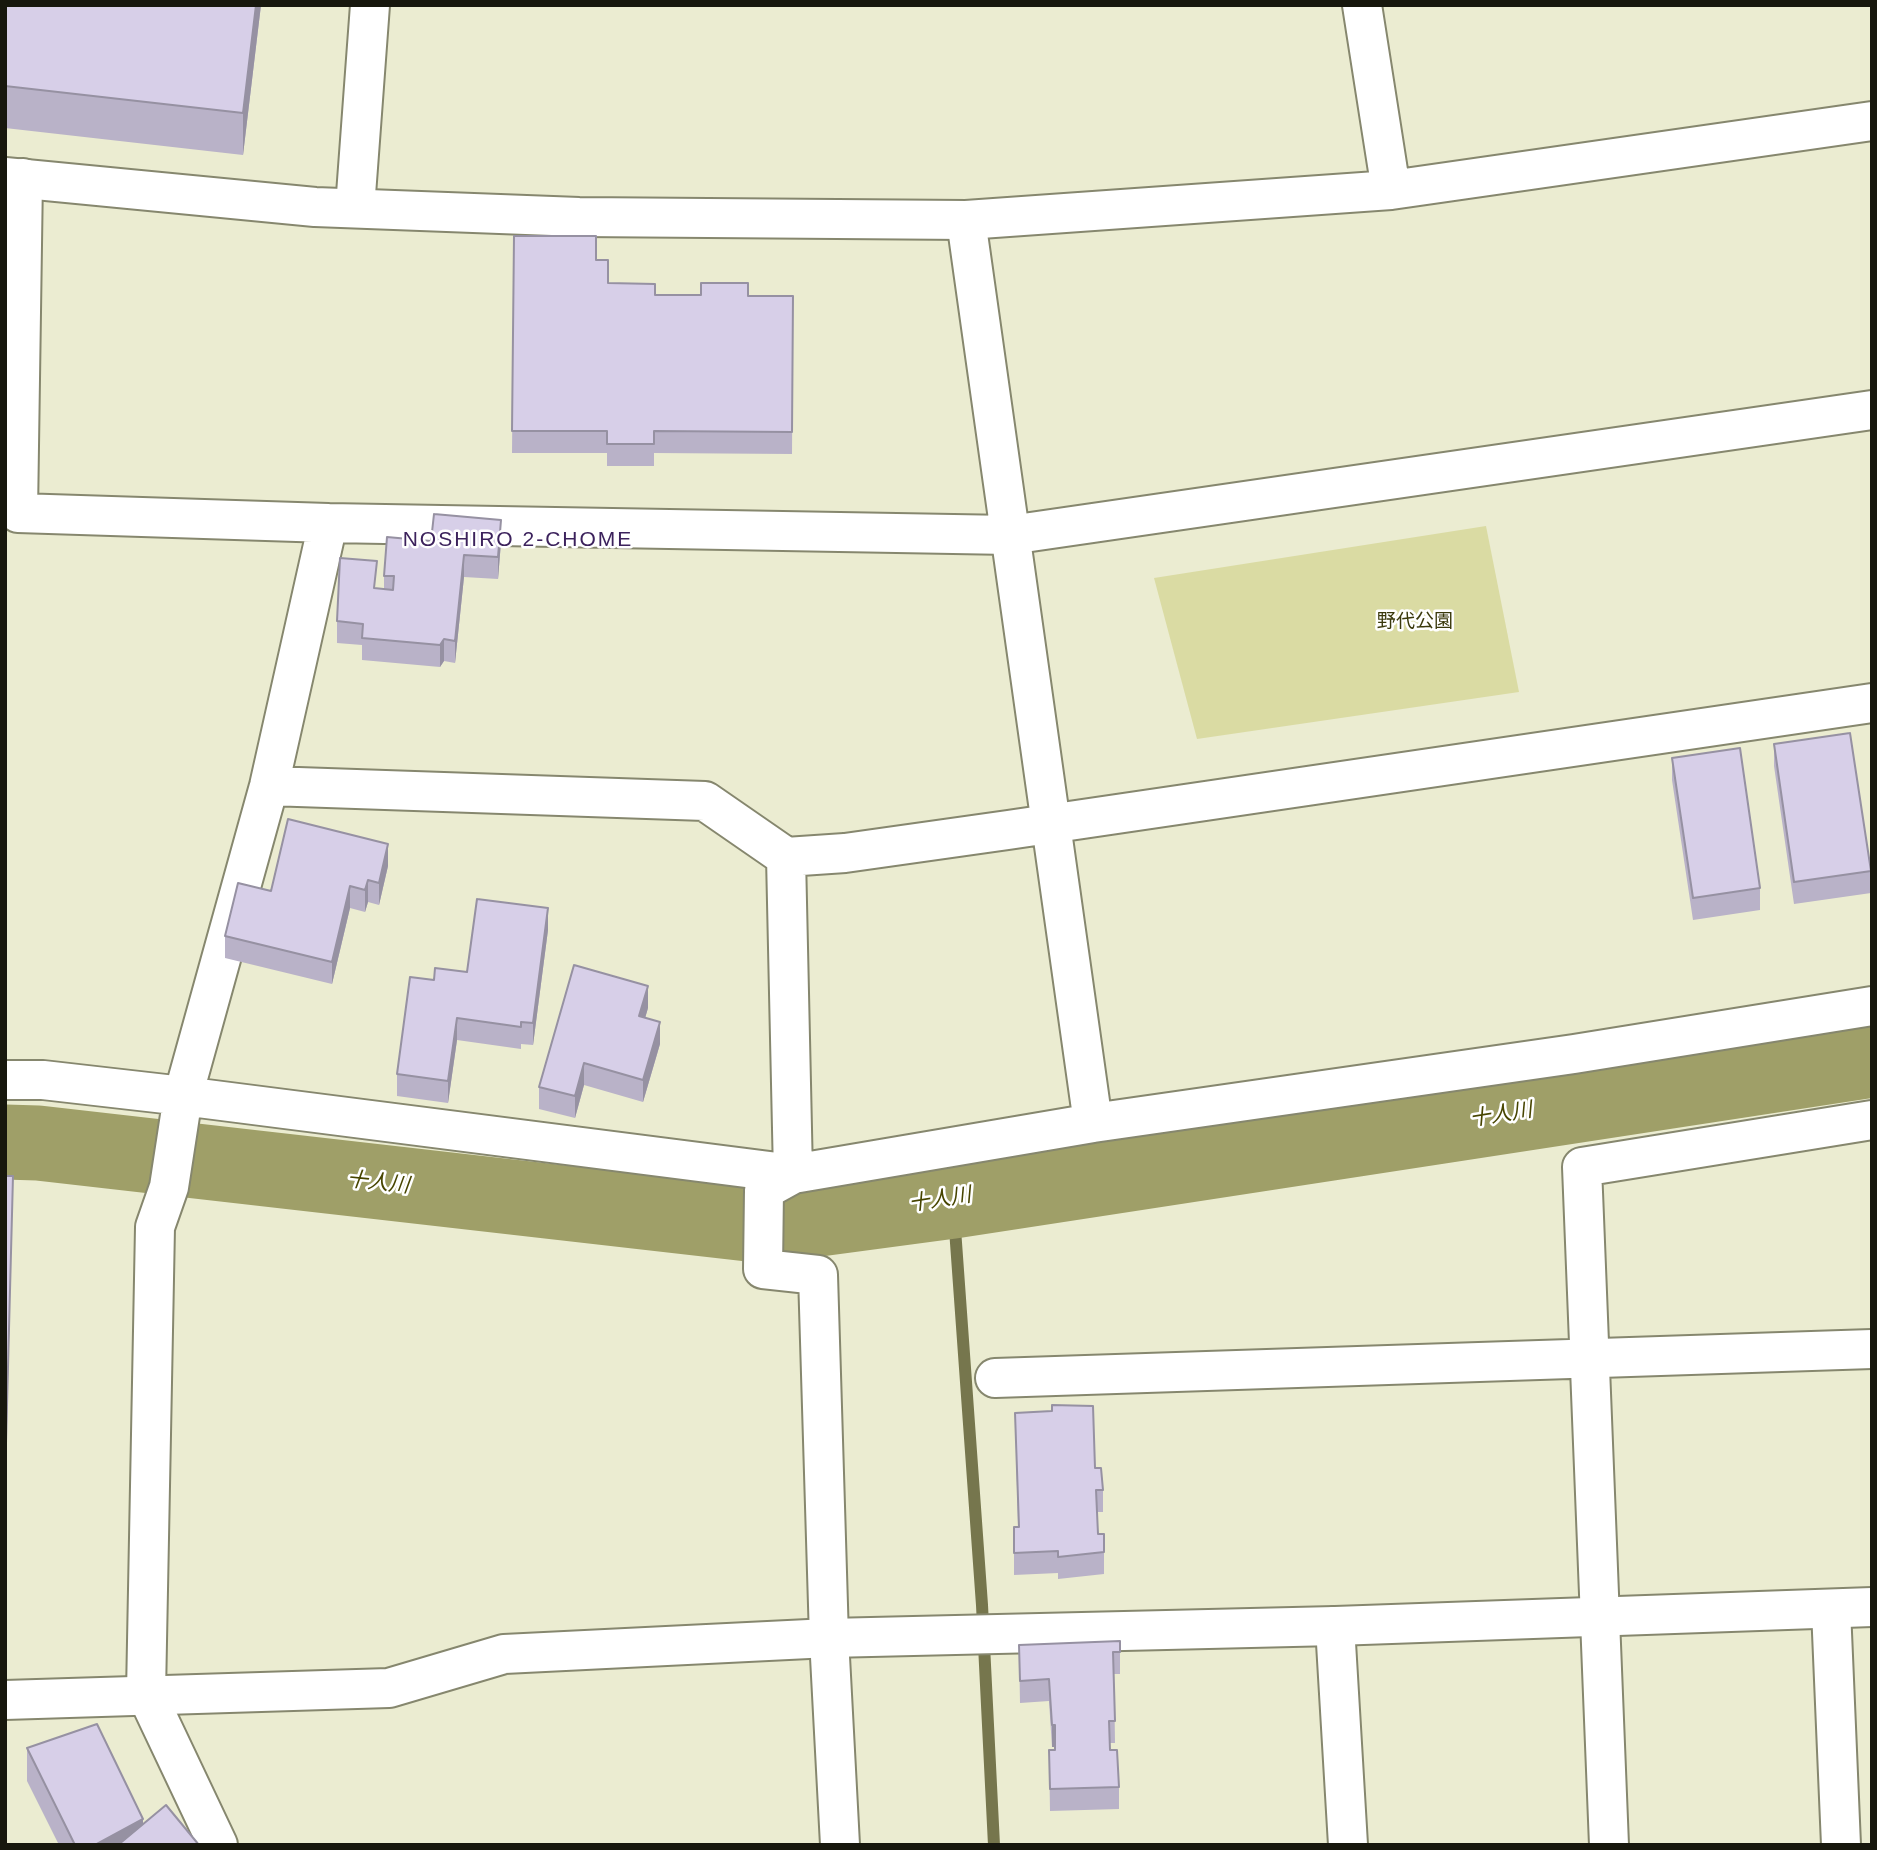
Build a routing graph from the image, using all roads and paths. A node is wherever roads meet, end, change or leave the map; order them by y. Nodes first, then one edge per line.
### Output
1 (370, 5) edge
2 (1362, 5) edge
3 (1872, 121) edge
4 (14, 177) edge
5 (1391, 190) junction
6 (355, 208) junction
7 (966, 220) junction
8 (1872, 410) edge
9 (328, 523) junction
10 (1010, 534) junction
11 (1872, 703) edge
12 (270, 786) junction
13 (1051, 824) junction
14 (786, 857) junction
15 (1872, 1006) edge
16 (5, 1080) edge
17 (181, 1108) junction
18 (1872, 1120) edge
19 (1093, 1123) junction
20 (778, 1182) junction
21 (1872, 1349) edge
22 (1588, 1357) junction
23 (995, 1378) dead end
24 (1872, 1607) edge
25 (1831, 1609) junction
26 (1598, 1618) junction
27 (1335, 1626) junction
28 (829, 1638) junction
29 (146, 1693) junction
30 (5, 1700) edge
31 (218, 1845) edge
32 (840, 1845) edge
33 (1348, 1845) edge
34 (1609, 1845) edge
35 (1841, 1845) edge

1 - 6 street
2 - 5 street
3 - 5 street
4 - 6 street
4 - 9 street
5 - 7 street
6 - 7 street
7 - 10 street
8 - 10 street
9 - 10 street
9 - 12 street
10 - 13 street
11 - 13 street
12 - 14 street
12 - 17 street
13 - 14 street
13 - 19 street
14 - 20 street
15 - 19 street
16 - 17 street
17 - 20 street
17 - 29 street
18 - 22 street
19 - 20 street
20 - 28 street
21 - 22 street
22 - 23 street
22 - 26 street
24 - 25 street
25 - 26 street
25 - 35 street
26 - 27 street
26 - 34 street
27 - 28 street
27 - 33 street
28 - 29 street
28 - 32 street
29 - 30 street
29 - 31 street

